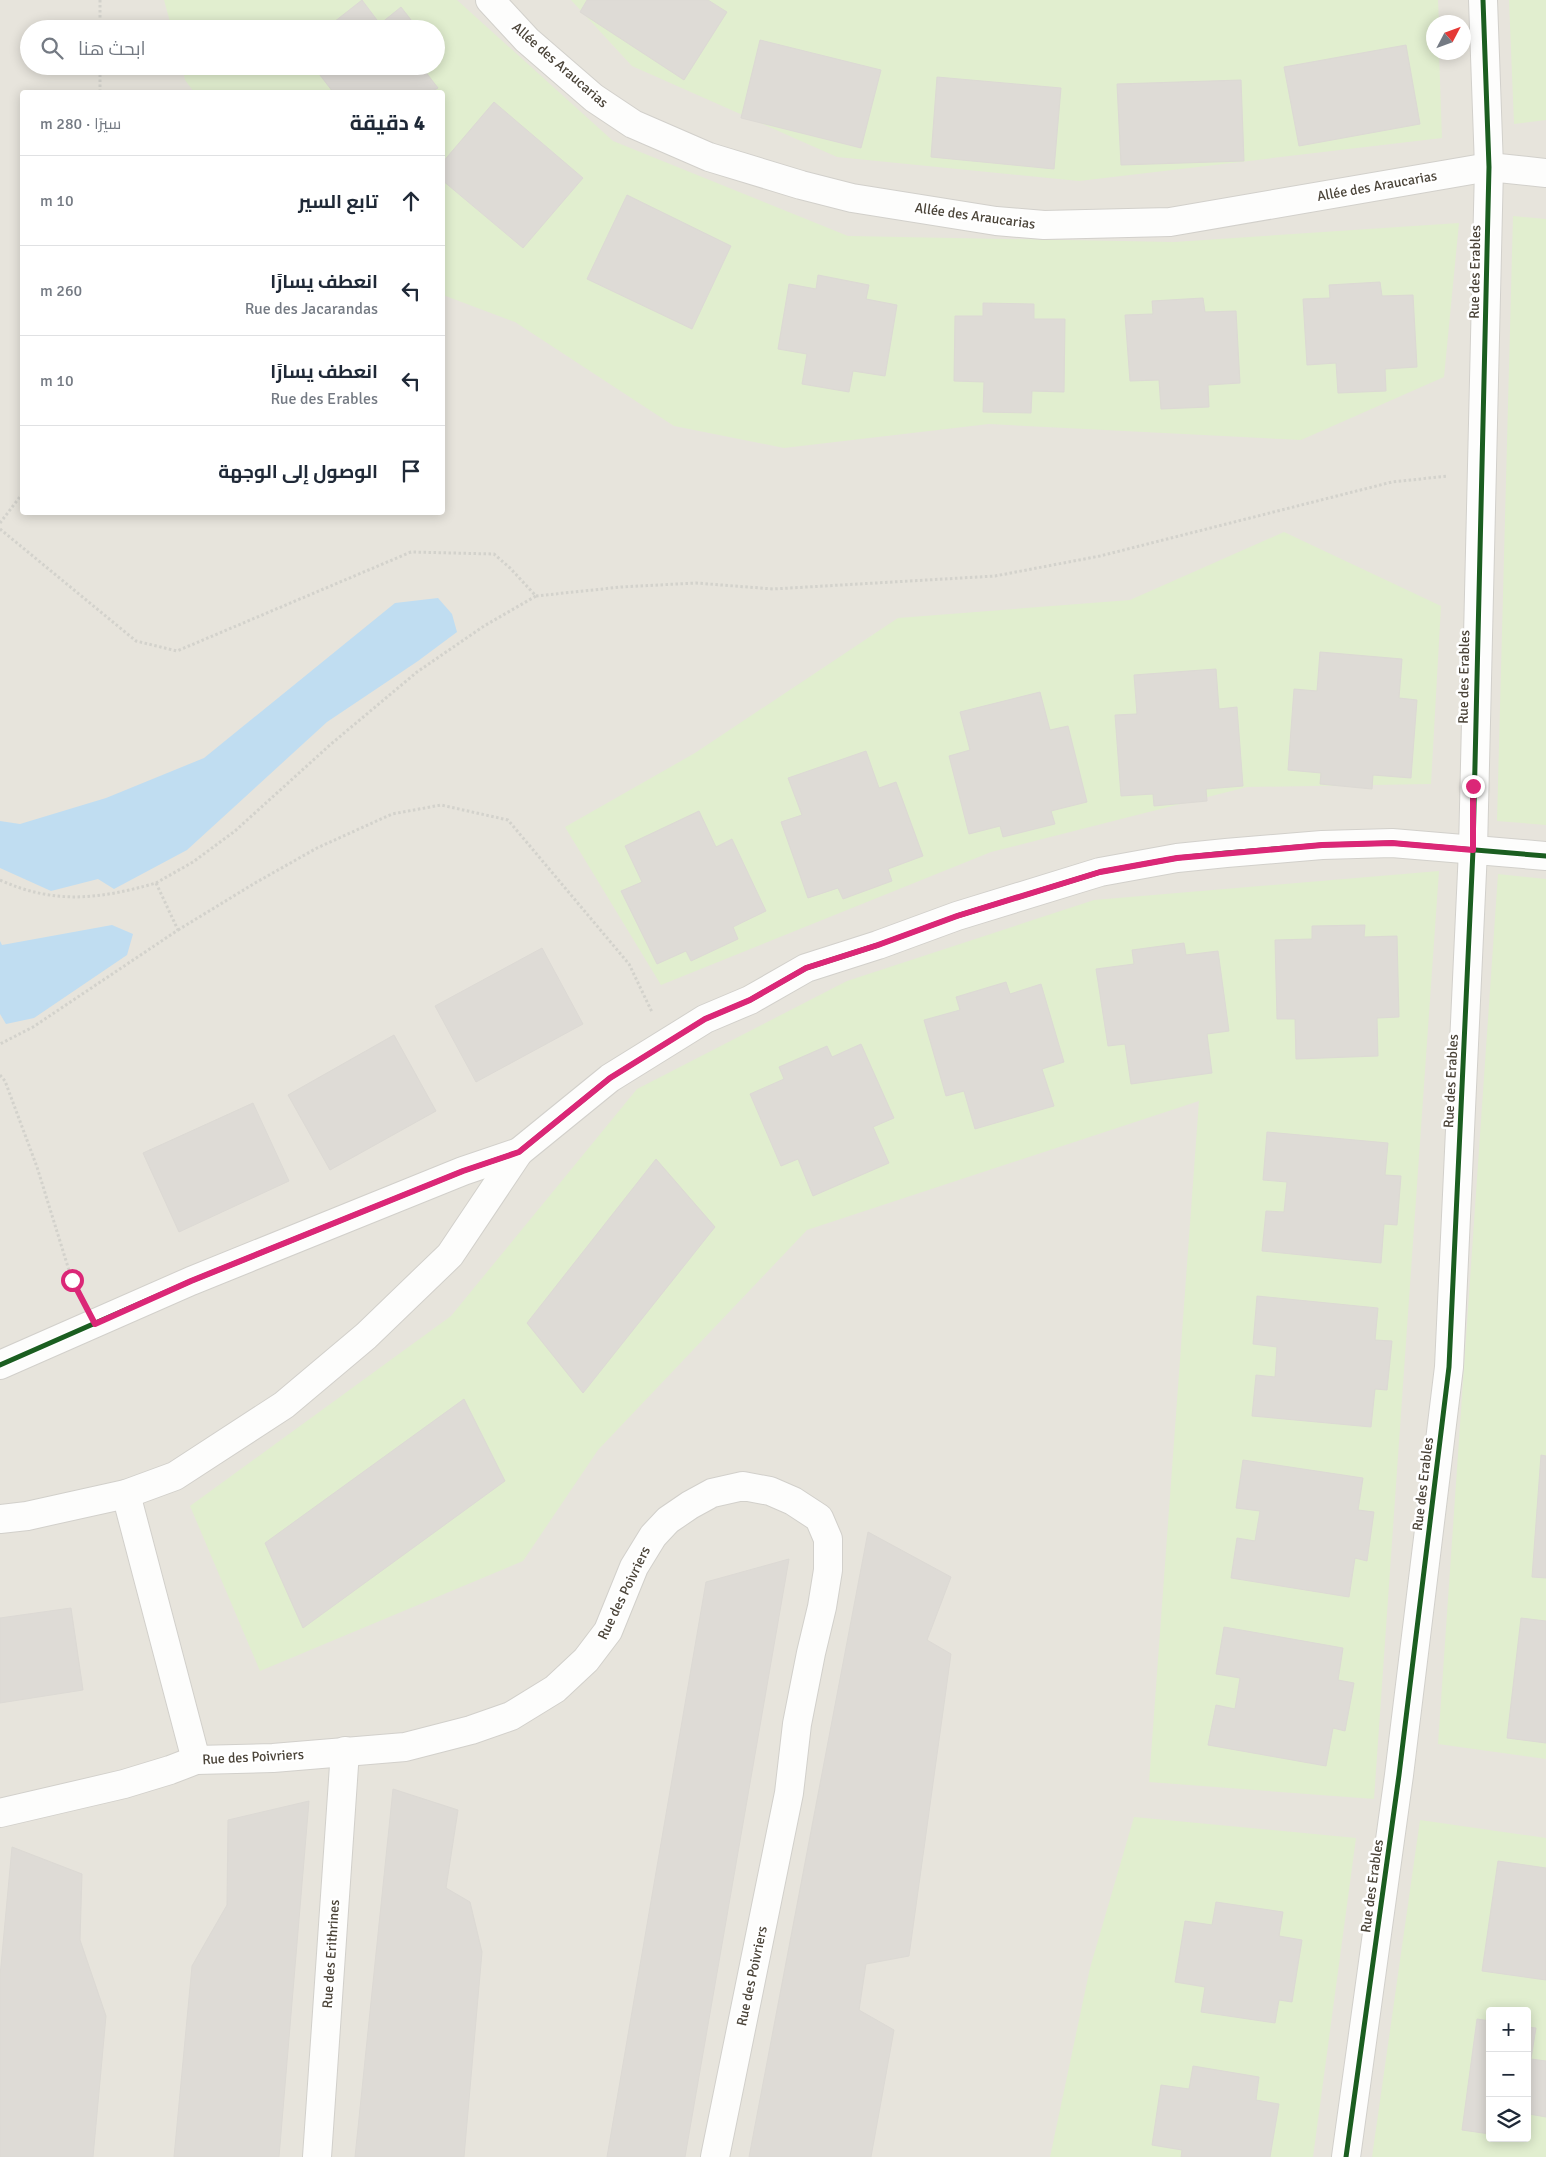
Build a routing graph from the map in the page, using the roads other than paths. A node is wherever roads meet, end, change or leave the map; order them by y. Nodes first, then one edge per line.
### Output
1 (490, 0) edge
2 (1483, 0) edge
3 (1488, 167) junction
4 (1546, 173) edge
5 (1473, 850) junction
6 (1546, 856) edge
7 (519, 1152) junction
8 (0, 1365) edge
9 (126, 1494) junction
10 (0, 1519) edge
11 (345, 1751) junction
12 (196, 1760) junction
13 (0, 1813) edge
14 (317, 2157) edge
15 (715, 2157) edge
16 (1346, 2157) edge

1 - 3 street, Allée des Araucarias
2 - 3 street, Rue des Erables
3 - 4 street, Allée des Araucarias
3 - 5 street, Rue des Erables
5 - 6 street
5 - 7 street
5 - 16 street, Rue des Erables
7 - 8 street
7 - 9 street
9 - 10 street
9 - 12 street
11 - 12 street, Rue des Poivriers
11 - 14 street, Rue des Erithrines
11 - 15 street, Rue des Poivriers
12 - 13 street, Rue des Poivriers

